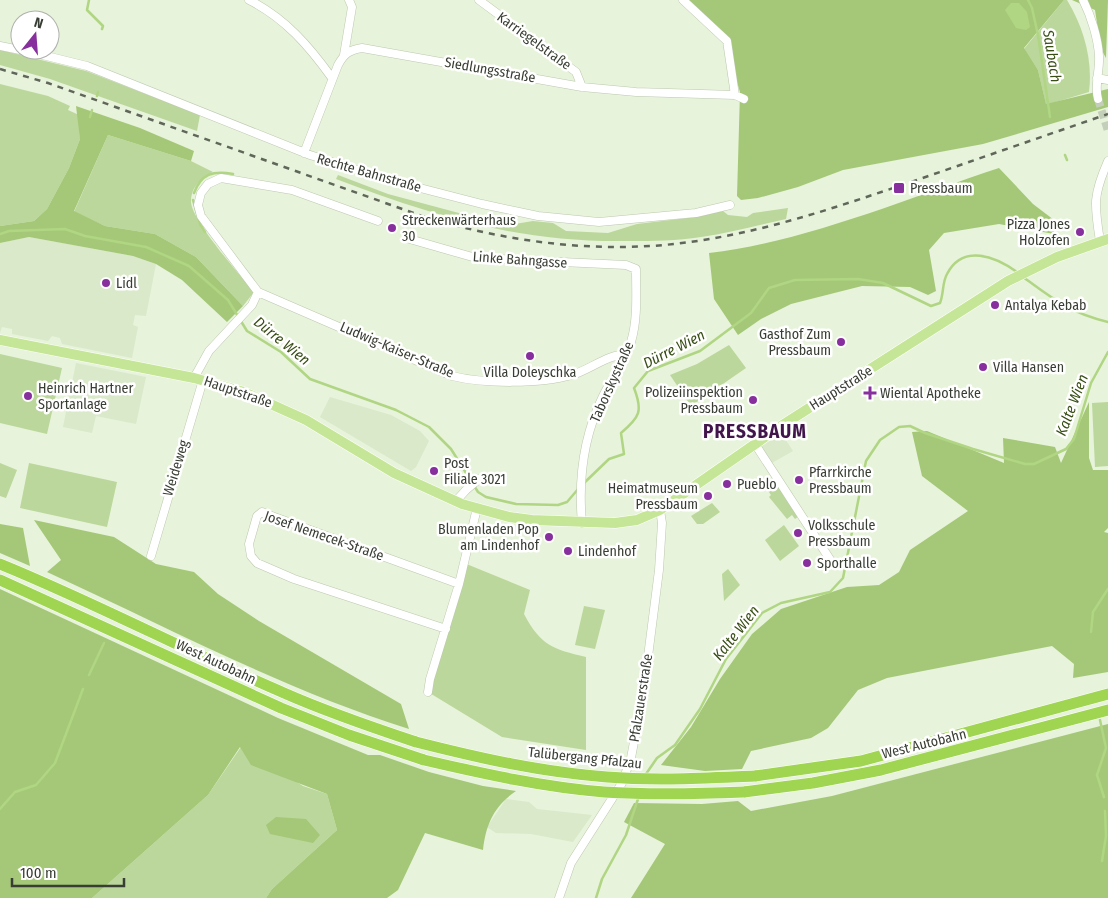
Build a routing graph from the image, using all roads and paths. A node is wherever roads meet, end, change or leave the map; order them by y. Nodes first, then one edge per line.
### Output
1 (248, 0) edge
2 (349, 0) edge
3 (479, 0) edge
4 (683, 0) edge
5 (1083, 0) edge
6 (344, 55) junction
7 (60, 59) edge
8 (332, 78) junction
9 (1097, 78) junction
10 (1108, 80) edge
11 (582, 87) junction
12 (735, 95) junction
13 (744, 99) dead end
14 (1098, 99) tunnel mouth
15 (304, 153) junction
16 (1108, 161) edge
17 (730, 205) dead end
18 (378, 221) dead end
19 (406, 238) dead end
20 (1104, 240) edge
21 (636, 269) joint
22 (258, 292) junction
23 (0, 340) edge
24 (626, 355) junction
25 (198, 379) junction
26 (755, 444) junction
27 (479, 479) dead end
28 (456, 501) junction
29 (477, 508) junction
30 (660, 510) junction
31 (582, 523) junction
32 (150, 556) dead end
33 (831, 561) dead end
34 (0, 564) edge
35 (0, 580) edge
36 (459, 584) junction
37 (446, 629) junction
38 (428, 692) dead end
39 (1108, 694) edge
40 (1108, 710) edge
41 (416, 742) joint
42 (755, 776) joint
43 (559, 898) edge

1 - 8 street
2 - 6 street
3 - 11 street, Karriegelstraße
4 - 12 street
5 - 9 street
6 - 8 street
6 - 11 street, Siedlungsstraße
7 - 15 street, Rechte Bahnstraße
8 - 15 street
9 - 10 street
9 - 14 street
11 - 12 street, Siedlungsstraße
12 - 13 street, Siedlungsstraße
15 - 17 street, Rechte Bahnstraße
16 - 20 street
18 - 22 street, Ludwig-Kaiser-Straße
19 - 21 street, Linke Bahngasse
20 - 26 main road, Hauptstraße
21 - 24 street, Taborskystraße
22 - 24 street, Ludwig-Kaiser-Straße
22 - 25 street
23 - 25 main road, Hauptstraße
24 - 31 street, Taborskystraße
25 - 28 main road, Hauptstraße
25 - 32 street, Weideweg
26 - 30 main road, Hauptstraße
26 - 33 street
27 - 28 street
28 - 29 main road, Hauptstraße
29 - 31 main road, Hauptstraße
29 - 36 street
30 - 31 main road, Hauptstraße
30 - 43 street, Pfalzauerstraße
34 - 41 highway, West Autobahn
35 - 40 highway, West Autobahn, bridge
36 - 37 street
36 - 37 street, Josef Nemecek-Straße
37 - 38 street
39 - 42 highway, West Autobahn
41 - 42 highway, Talübergang Pfalzau, bridge

